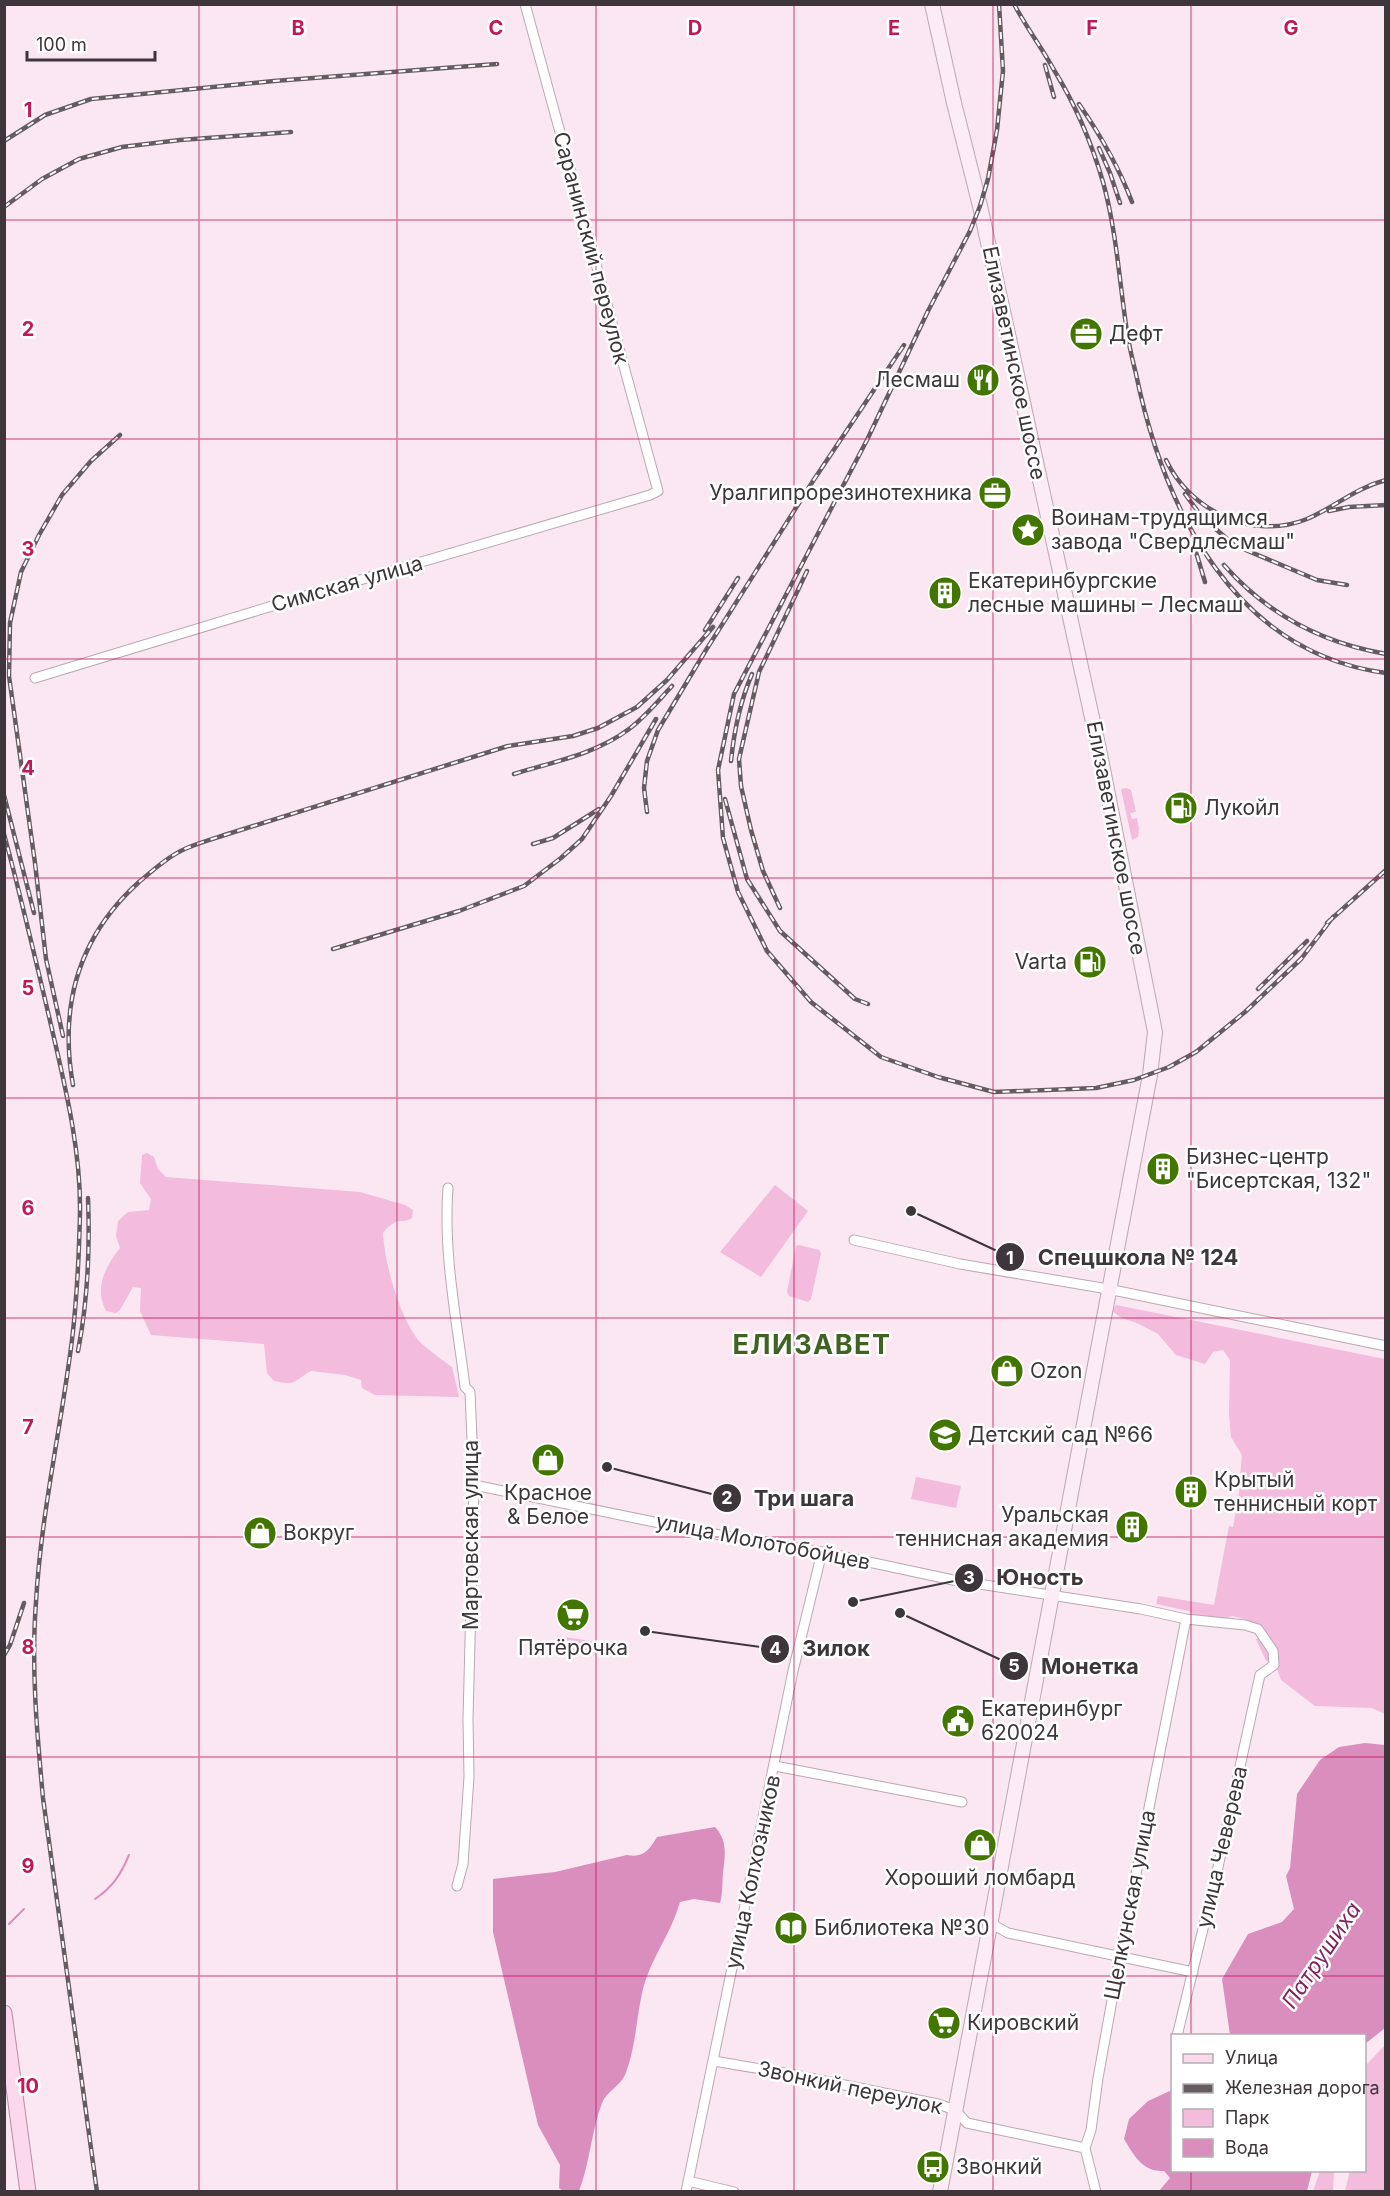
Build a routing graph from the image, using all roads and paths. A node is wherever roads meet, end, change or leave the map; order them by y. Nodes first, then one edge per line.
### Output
1 (525, 4) edge
2 (932, 4) edge
3 (658, 491) joint
4 (35, 678) dead end
5 (448, 1188) dead end
6 (854, 1240) dead end
7 (1108, 1289) junction
8 (1386, 1346) edge
9 (474, 1485) junction
10 (822, 1552) junction
11 (1052, 1597) junction
12 (1186, 1619) junction
13 (1275, 1665) joint
14 (775, 1766) junction
15 (962, 1802) dead end
16 (457, 1886) dead end
17 (990, 1923) junction
18 (1120, 1956) junction
19 (1193, 1972) junction
20 (4, 2013) edge
21 (1178, 2034) edge
22 (714, 2061) junction
23 (9, 2069) edge
24 (955, 2110) junction
25 (1085, 2148) junction
26 (688, 2181) junction
27 (28, 2192) edge
28 (686, 2192) edge
29 (734, 2192) edge
30 (940, 2192) edge
31 (1096, 2192) edge

1 - 3 street, Саранинский переулок
2 - 7 main road, Елизаветинское шоссе
3 - 4 street, Симская улица
5 - 9 street, Мартовская улица
6 - 7 street
7 - 8 street
7 - 11 main road, Елизаветинское шоссе
9 - 10 street, улица Молотобойцев
9 - 16 street, Мартовская улица
10 - 11 street, улица Молотобойцев
10 - 14 street, улица Колхозников
11 - 12 street, улица Молотобойцев
11 - 17 main road, Елизаветинское шоссе
12 - 13 street, улица Молотобойцев
12 - 18 street, Щелкунская улица
13 - 19 street, улица Чеверева
14 - 15 street
14 - 22 street, улица Колхозников
17 - 18 street
17 - 24 main road, Елизаветинское шоссе
18 - 19 street
18 - 25 street, Щелкунская улица
19 - 21 street, улица Чеверева
20 - 23 main road
22 - 24 street, Звонкий переулок
22 - 26 street, улица Колхозников
23 - 27 main road
24 - 25 street, Звонкий переулок
24 - 30 main road, Елизаветинское шоссе
25 - 31 street, Щелкунская улица
26 - 28 street, улица Колхозников
26 - 29 street

